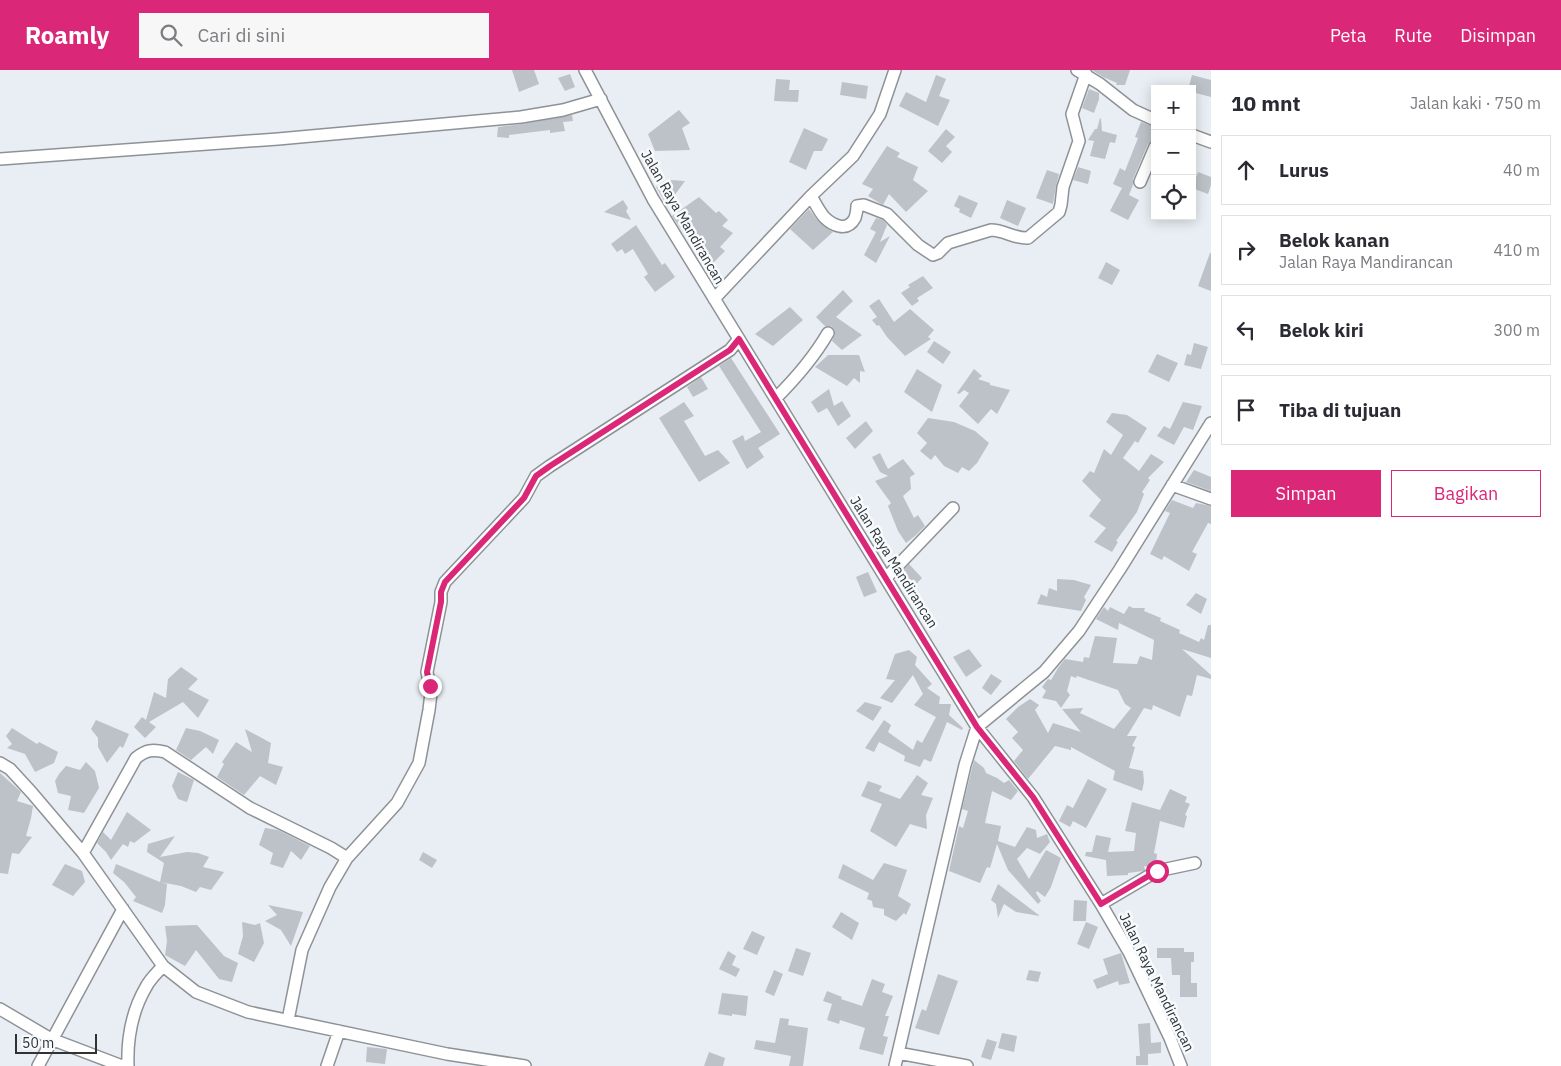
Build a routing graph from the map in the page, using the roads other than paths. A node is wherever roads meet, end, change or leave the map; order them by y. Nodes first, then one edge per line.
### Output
1 (585, 70) edge
2 (895, 70) edge
3 (1082, 72) edge
4 (600, 99) junction
5 (1151, 118) edge
6 (1196, 136) edge
7 (1211, 142) edge
8 (1151, 156) edge
9 (0, 159) edge
10 (1140, 182) dead end
11 (811, 196) junction
12 (714, 299) junction
13 (828, 333) dead end
14 (739, 339) junction
15 (776, 398) junction
16 (1211, 423) edge
17 (1172, 485) junction
18 (1211, 499) edge
19 (953, 508) dead end
20 (886, 578) junction
21 (977, 727) junction
22 (0, 763) edge
23 (83, 853) junction
24 (347, 858) junction
25 (1195, 863) dead end
26 (1101, 904) junction
27 (123, 909) junction
28 (164, 966) junction
29 (0, 1009) edge
30 (288, 1020) junction
31 (339, 1031) junction
32 (51, 1039) junction
33 (898, 1053) junction
34 (447, 1054) junction
35 (38, 1066) edge
36 (122, 1066) edge
37 (128, 1066) edge
38 (327, 1066) edge
39 (445, 1066) edge
40 (525, 1066) edge
41 (895, 1066) edge
42 (967, 1066) edge
43 (1181, 1066) edge

1 - 4 street, Jalan Raya Mandirancan
2 - 11 street
3 - 5 street
3 - 11 street
4 - 9 street
4 - 12 street, Jalan Raya Mandirancan
6 - 7 street
8 - 10 street
11 - 12 street
12 - 14 street, Jalan Raya Mandirancan
13 - 15 street
14 - 15 street, Jalan Raya Mandirancan
14 - 24 street
15 - 20 street, Jalan Raya Mandirancan
16 - 17 street
17 - 18 street
17 - 21 street
19 - 20 street
20 - 21 street, Jalan Raya Mandirancan
21 - 26 street, Jalan Raya Mandirancan
21 - 33 street
22 - 23 street
23 - 24 street
23 - 27 street
24 - 30 street
25 - 26 street
26 - 43 street, Jalan Raya Mandirancan
27 - 28 street
27 - 32 street
28 - 30 street
28 - 37 street
29 - 32 street
30 - 31 street
31 - 34 street
31 - 38 street
32 - 35 street
32 - 36 street
33 - 41 street
33 - 42 street
34 - 39 street
34 - 40 street

